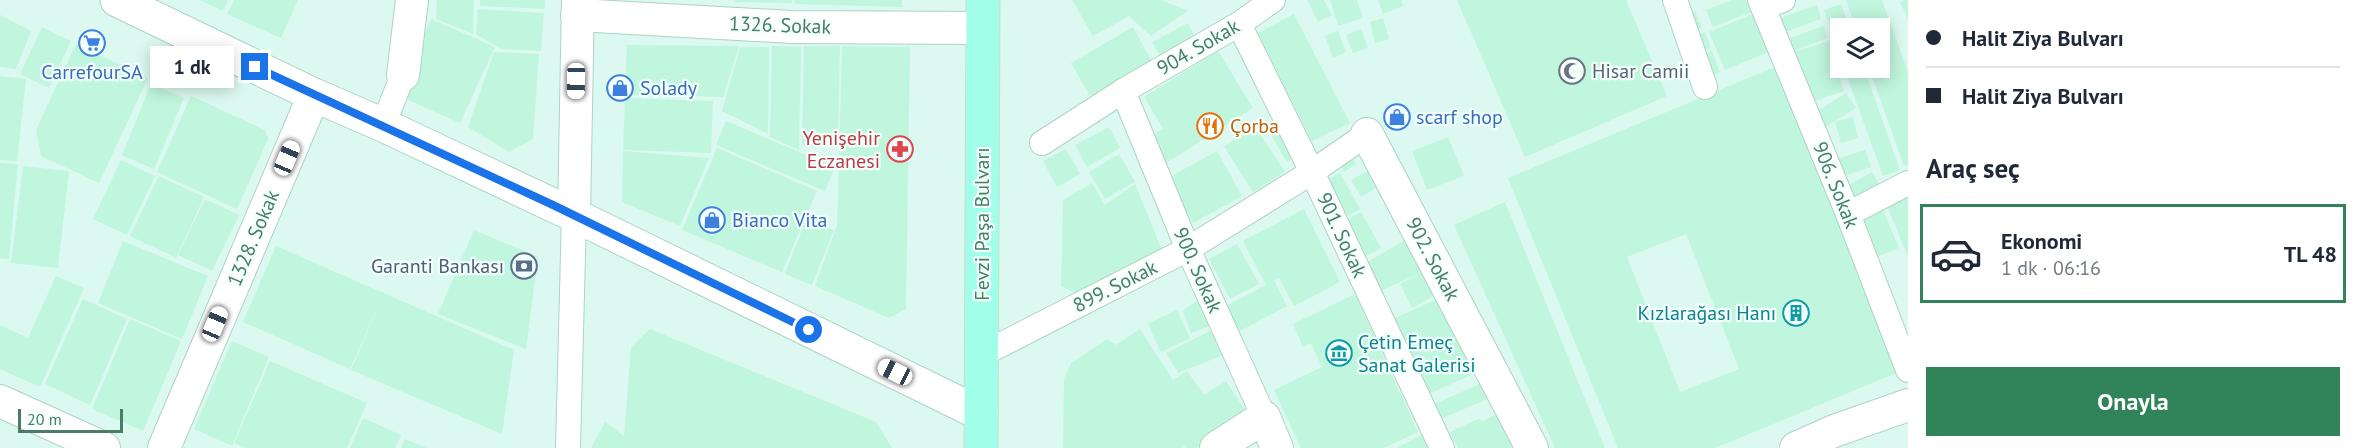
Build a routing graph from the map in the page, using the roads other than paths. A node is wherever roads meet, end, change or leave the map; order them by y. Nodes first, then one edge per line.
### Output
1 (117, 0) edge
2 (412, 0) edge
3 (1273, 0) edge
4 (1675, 0) edge
5 (1769, 2) edge
6 (577, 8) edge
7 (983, 14) edge
8 (1239, 24) junction
9 (403, 75) joint
10 (1705, 87) dead end
11 (1123, 91) junction
12 (314, 95) junction
13 (383, 125) junction
14 (1367, 134) joint
15 (1042, 143) dead end
16 (1312, 172) junction
17 (1908, 183) edge
18 (1848, 214) junction
19 (574, 215) junction
20 (1188, 249) junction
21 (981, 355) junction
22 (1908, 370) edge
23 (0, 401) edge
24 (1908, 405) edge
25 (981, 414) junction
26 (1264, 417) junction
27 (104, 448) edge
28 (164, 448) edge
29 (568, 448) edge
30 (981, 448) edge
31 (1216, 448) edge
32 (1277, 448) edge
33 (1442, 448) edge
34 (1532, 448) edge
35 (1796, 448) edge

1 - 12 street
2 - 9 street
3 - 8 street, 904. Sokak
4 - 10 street
5 - 18 street, 906. Sokak
6 - 7 street, 1326. Sokak
6 - 19 street
7 - 21 main road, Fevzi Paşa Bulvarı
8 - 11 street, 904. Sokak
8 - 16 street, 901. Sokak
9 - 13 street
11 - 15 street, 904. Sokak
11 - 20 street, 900. Sokak
12 - 13 street
12 - 28 street, 1328. Sokak
13 - 19 street
14 - 16 street, 899. Sokak
14 - 34 street, 902. Sokak
16 - 20 street, 899. Sokak
16 - 33 street, 901. Sokak
17 - 18 street
18 - 22 street, 906. Sokak
19 - 25 street
19 - 29 street
20 - 21 street, 899. Sokak
20 - 26 street, 900. Sokak
21 - 25 main road, Fevzi Paşa Bulvarı
23 - 27 street
24 - 35 street
25 - 30 main road, Fevzi Paşa Bulvarı
26 - 31 street
26 - 32 street, 900. Sokak

